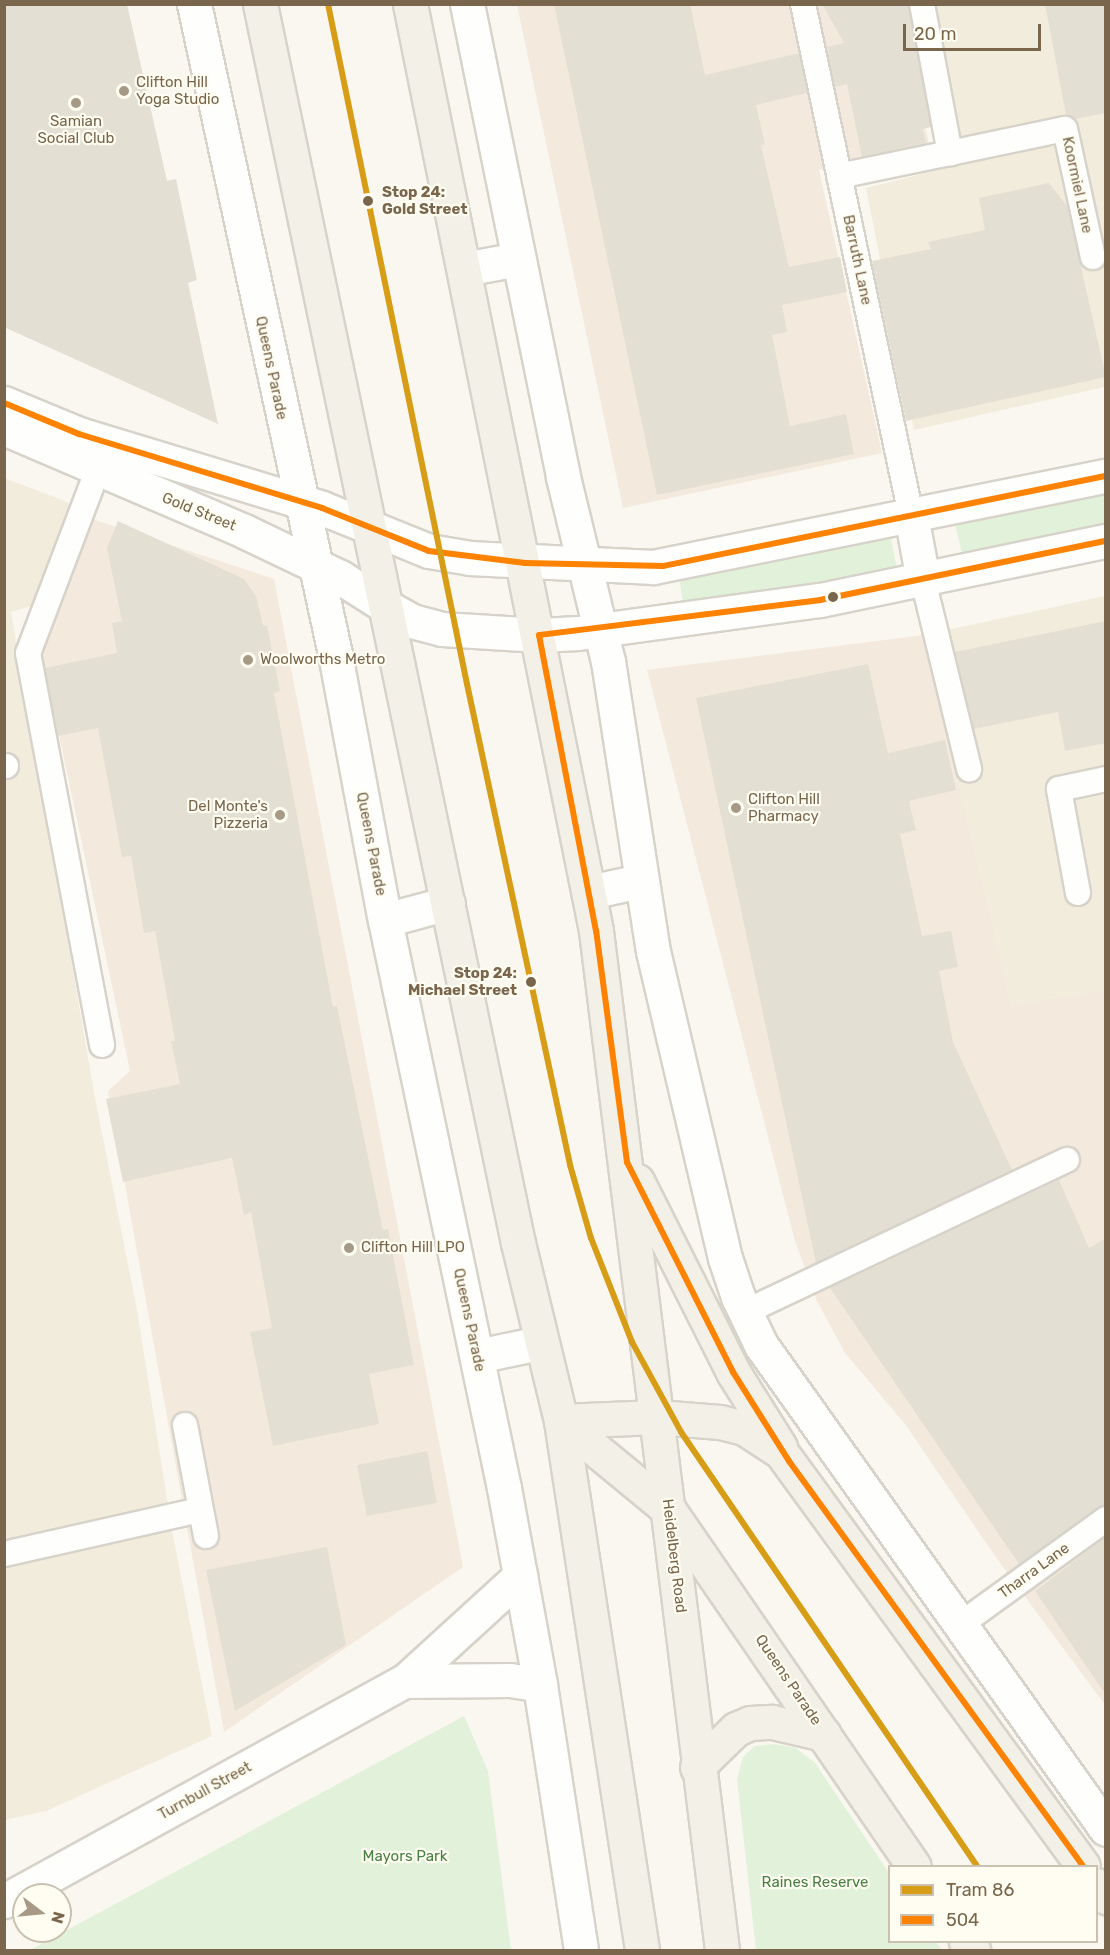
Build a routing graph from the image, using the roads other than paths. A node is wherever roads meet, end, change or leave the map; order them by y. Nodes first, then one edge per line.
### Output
1 (194, 4) edge
2 (260, 4) edge
3 (410, 4) edge
4 (467, 4) edge
5 (803, 4) edge
6 (922, 4) edge
7 (950, 153) junction
8 (839, 176) junction
9 (1093, 257) dead end
10 (518, 259) junction
11 (464, 269) junction
12 (4, 403) edge
13 (4, 428) edge
14 (98, 469) junction
15 (1106, 476) edge
16 (301, 501) junction
17 (911, 515) junction
18 (372, 528) junction
19 (1106, 542) edge
20 (525, 563) junction
21 (583, 564) junction
22 (315, 565) junction
23 (923, 580) junction
24 (387, 607) junction
25 (600, 630) junction
26 (539, 635) junction
27 (969, 770) dead end
28 (1106, 779) edge
29 (640, 881) junction
30 (588, 892) junction
31 (1078, 893) dead end
32 (448, 903) junction
33 (385, 920) junction
34 (102, 1045) dead end
35 (1067, 1160) dead end
36 (627, 1162) junction
37 (745, 1312) junction
38 (540, 1343) junction
39 (477, 1356) junction
40 (657, 1417) junction
41 (561, 1421) junction
42 (184, 1425) dead end
43 (789, 1461) junction
44 (200, 1510) junction
45 (669, 1510) junction
46 (1106, 1519) edge
47 (207, 1536) dead end
48 (4, 1554) edge
49 (520, 1576) junction
50 (962, 1624) junction
51 (927, 1648) junction
52 (405, 1681) junction
53 (540, 1685) junction
54 (824, 1734) junction
55 (697, 1767) junction
56 (1106, 1828) edge
57 (913, 1865) edge
58 (1082, 1865) edge
59 (4, 1901) edge
60 (581, 1950) edge
61 (642, 1950) edge
62 (722, 1950) edge

1 - 16 street, Queens Parade
2 - 18 main road
3 - 11 main road
4 - 10 street
5 - 8 lane, Barruth Lane
6 - 7 lane
7 - 8 lane
7 - 9 lane, Koormiel Lane
8 - 17 lane, Barruth Lane
10 - 11 street
10 - 21 street
11 - 20 main road
12 - 16 street
13 - 14 street, Gold Street
14 - 22 street, Gold Street
14 - 34 lane
15 - 17 street
16 - 18 street
16 - 22 street, Queens Parade
17 - 21 street
17 - 23 street
18 - 20 street
18 - 24 main road
19 - 23 street, Gold Street
20 - 21 street
20 - 26 main road
21 - 25 street
22 - 24 street, Gold Street
22 - 33 street, Queens Parade
23 - 25 street, Gold Street
23 - 27 lane
24 - 26 street, Gold Street
24 - 32 main road
25 - 26 street, Gold Street
25 - 29 street
26 - 30 main road
28 - 31 lane
29 - 30 street
29 - 37 street
30 - 36 main road
32 - 33 street
32 - 38 main road
33 - 39 street, Queens Parade
35 - 37 lane
36 - 40 main road, Heidelberg Road
36 - 43 main road
37 - 50 street
38 - 39 street
38 - 41 main road
39 - 49 street, Queens Parade
40 - 41 main road
40 - 43 main road
40 - 45 main road, Heidelberg Road
41 - 45 main road, Queens Parade
41 - 61 main road
42 - 44 lane
43 - 51 main road
44 - 47 lane
44 - 48 lane
45 - 54 main road, Queens Parade
45 - 55 main road, Heidelberg Road
46 - 50 lane, Tharra Lane
49 - 52 street, Turnbull Street
49 - 53 street, Queens Parade
50 - 51 street
50 - 56 street
51 - 58 main road
52 - 53 street, Turnbull Street
52 - 59 street, Turnbull Street
53 - 60 street, Queens Parade
54 - 55 main road
54 - 57 main road, Queens Parade
55 - 62 main road, Heidelberg Road

